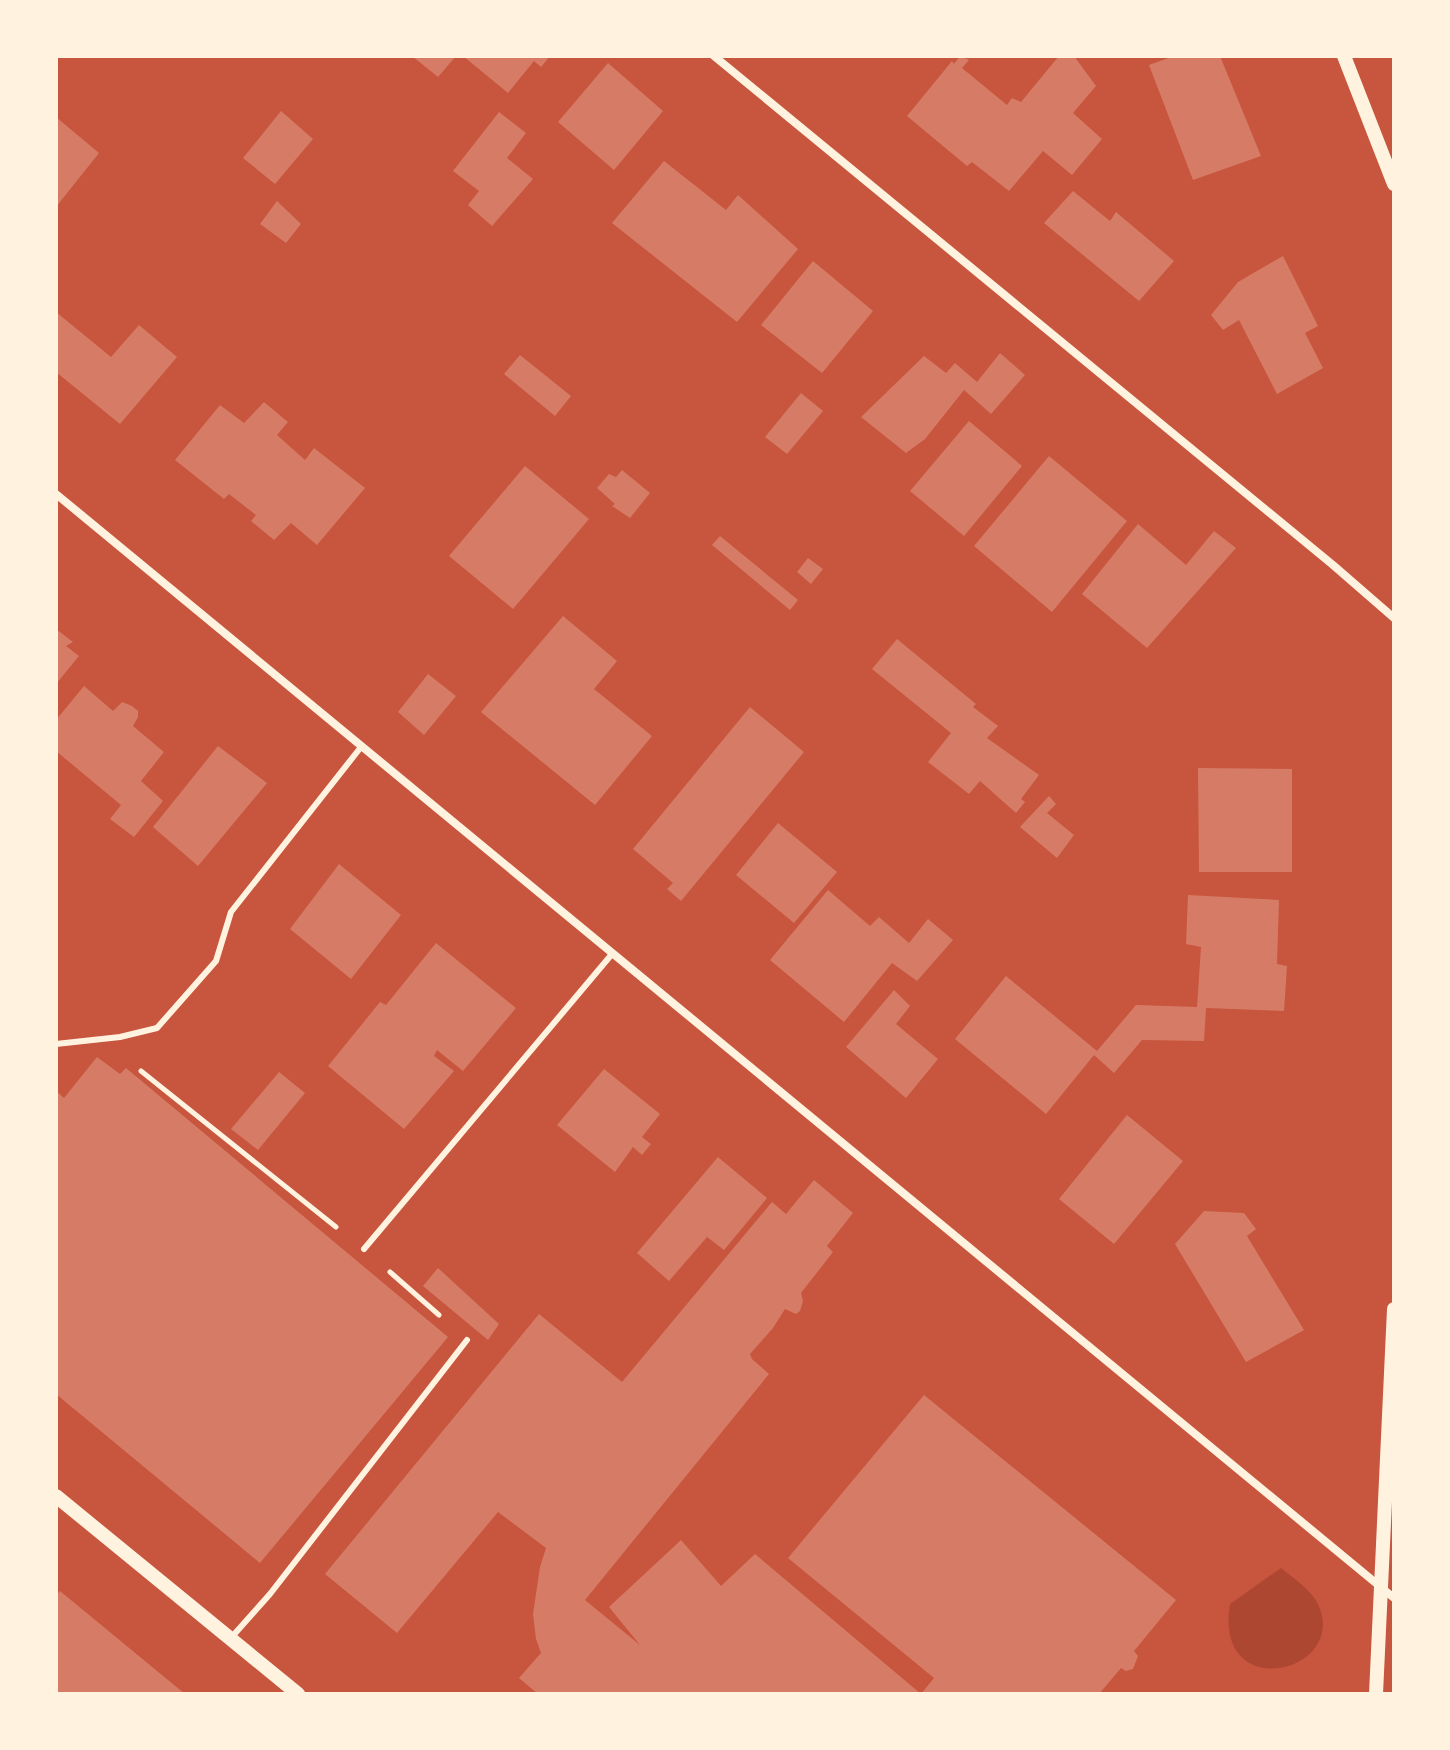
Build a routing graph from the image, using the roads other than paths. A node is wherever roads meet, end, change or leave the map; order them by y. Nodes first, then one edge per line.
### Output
1 (714, 56) edge
2 (1344, 56) edge
3 (1394, 184) edge
4 (56, 494) edge
5 (1394, 618) edge
6 (361, 747) junction
7 (612, 954) junction
8 (56, 1044) edge
9 (364, 1249) road end
10 (1394, 1309) edge
11 (467, 1340) road end
12 (56, 1496) edge
13 (1388, 1593) edge
14 (230, 1639) junction
15 (298, 1694) edge
16 (1376, 1694) edge

1 - 5 street
2 - 3 street
4 - 6 street
6 - 7 street
6 - 8 lane
7 - 9 lane
7 - 13 street
10 - 13 street
11 - 14 lane
12 - 14 street
13 - 16 street
14 - 15 street

